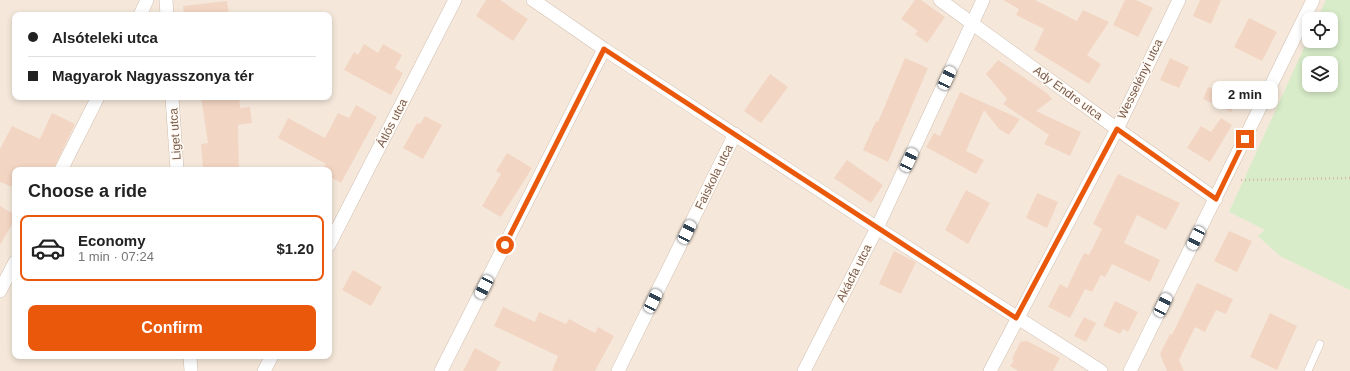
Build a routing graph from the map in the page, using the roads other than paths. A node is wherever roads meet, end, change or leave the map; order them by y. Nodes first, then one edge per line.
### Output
1 (147, 0) edge
2 (166, 0) edge
3 (455, 0) edge
4 (533, 0) edge
5 (940, 0) edge
6 (983, 0) edge
7 (1179, 0) edge
8 (1313, 0) edge
9 (141, 12) edge
10 (167, 12) edge
11 (972, 24) junction
12 (604, 49) junction
13 (96, 100) edge
14 (172, 100) edge
15 (1117, 129) junction
16 (735, 134) junction
17 (63, 167) edge
18 (177, 167) edge
19 (1216, 199) junction
20 (877, 228) junction
21 (332, 239) edge
22 (12, 268) edge
23 (0, 292) edge
24 (1016, 318) junction
25 (1320, 344) dead end
26 (190, 359) edge
27 (270, 359) edge
28 (191, 371) edge
29 (264, 371) edge
30 (442, 371) edge
31 (618, 371) edge
32 (804, 371) edge
33 (990, 371) edge
34 (1101, 371) edge
35 (1130, 371) edge
36 (1308, 371) edge

1 - 9 street
2 - 10 street
3 - 21 street, Átlós utca
4 - 12 street
5 - 11 street, Ady Endre utca
6 - 11 street, Akácfa utca
7 - 15 street, Wesselényi utca
8 - 19 street
11 - 15 street, Ady Endre utca
11 - 20 street, Akácfa utca
12 - 16 street
12 - 30 street
13 - 17 street
14 - 18 street, Liget utca
15 - 19 street, Ady Endre utca
15 - 24 street, Wesselényi utca
16 - 20 street
16 - 31 street, Faiskola utca
19 - 35 street
20 - 24 street
20 - 32 street, Akácfa utca
22 - 23 street
24 - 33 street, Wesselényi utca
24 - 34 street
25 - 36 lane
26 - 28 street
27 - 29 street

